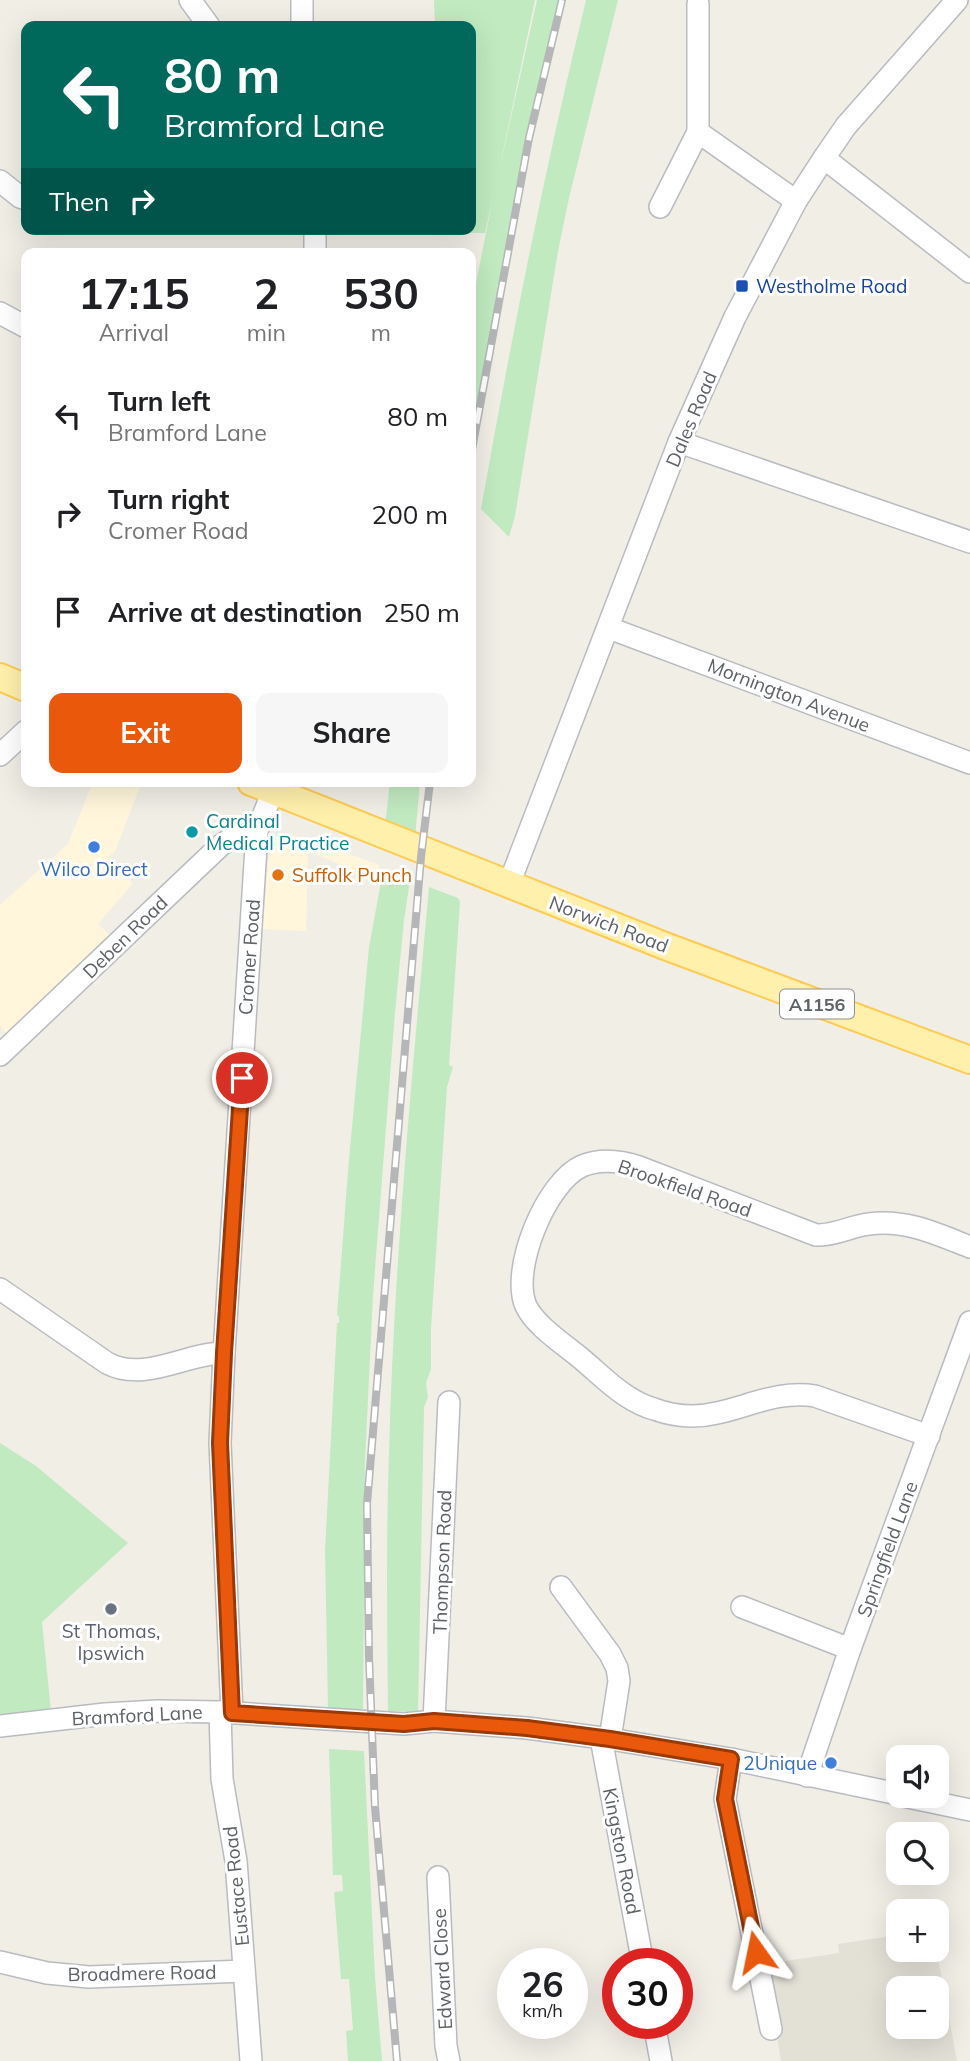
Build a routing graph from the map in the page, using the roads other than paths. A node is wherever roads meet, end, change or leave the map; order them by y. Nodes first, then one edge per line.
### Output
1 (191, 0) edge
2 (302, 0) edge
3 (955, 1) edge
4 (698, 4) dead end
5 (206, 21) edge
6 (302, 21) edge
7 (698, 132) junction
8 (824, 158) junction
9 (0, 181) edge
10 (21, 197) edge
11 (796, 201) junction
12 (660, 207) dead end
13 (970, 272) edge
14 (0, 313) edge
15 (21, 324) edge
16 (679, 442) junction
17 (970, 542) edge
18 (609, 628) junction
19 (0, 677) edge
20 (21, 686) edge
21 (21, 736) edge
22 (0, 755) edge
23 (970, 763) edge
24 (262, 787) edge
25 (257, 831) junction
26 (509, 884) junction
27 (0, 1055) edge
28 (970, 1059) edge
29 (970, 1247) edge
30 (0, 1289) edge
31 (970, 1322) edge
32 (224, 1353) junction
33 (449, 1402) dead end
34 (929, 1436) junction
35 (561, 1587) dead end
36 (742, 1607) dead end
37 (850, 1649) junction
38 (226, 1712) junction
39 (434, 1721) junction
40 (0, 1726) edge
41 (605, 1738) junction
42 (731, 1759) junction
43 (807, 1776) junction
44 (886, 1792) edge
45 (949, 1806) edge
46 (970, 1810) edge
47 (438, 1877) dead end
48 (640, 1948) edge
49 (0, 1962) edge
50 (244, 1971) junction
51 (771, 2029) dead end
52 (657, 2039) edge
53 (251, 2061) edge
54 (449, 2061) edge
55 (661, 2061) edge

1 - 5 street
2 - 6 street
3 - 8 street, Dales Road
4 - 7 street
7 - 11 street
7 - 12 street
8 - 11 street, Dales Road
8 - 13 street
9 - 10 street
11 - 16 street, Dales Road
14 - 15 street
16 - 17 street
16 - 18 street, Dales Road
18 - 23 street, Mornington Avenue
18 - 26 street, Dales Road
19 - 20 main road
21 - 22 street
24 - 25 street, Cromer Road
24 - 26 main road, Norwich Road / A1156
25 - 27 street, Deben Road
25 - 32 street, Cromer Road
26 - 28 main road, Norwich Road / A1156
29 - 34 street, Brookfield Road
30 - 32 street
31 - 34 street, Springfield Lane
32 - 38 street, Cromer Road
33 - 39 street, Thompson Road
34 - 37 street, Springfield Lane
35 - 41 street, Kingston Road
36 - 37 street
37 - 43 street, Springfield Lane
38 - 39 street, Bramford Lane
38 - 40 street, Bramford Lane
38 - 50 street, Eustace Road
39 - 41 street, Bramford Lane
41 - 42 street, Bramford Lane
41 - 48 street, Kingston Road
42 - 43 street, Bramford Lane
42 - 51 street
43 - 44 street, Bramford Lane
45 - 46 street
47 - 54 street, Edward Close
49 - 50 street, Broadmere Road
50 - 53 street, Eustace Road
52 - 55 street

